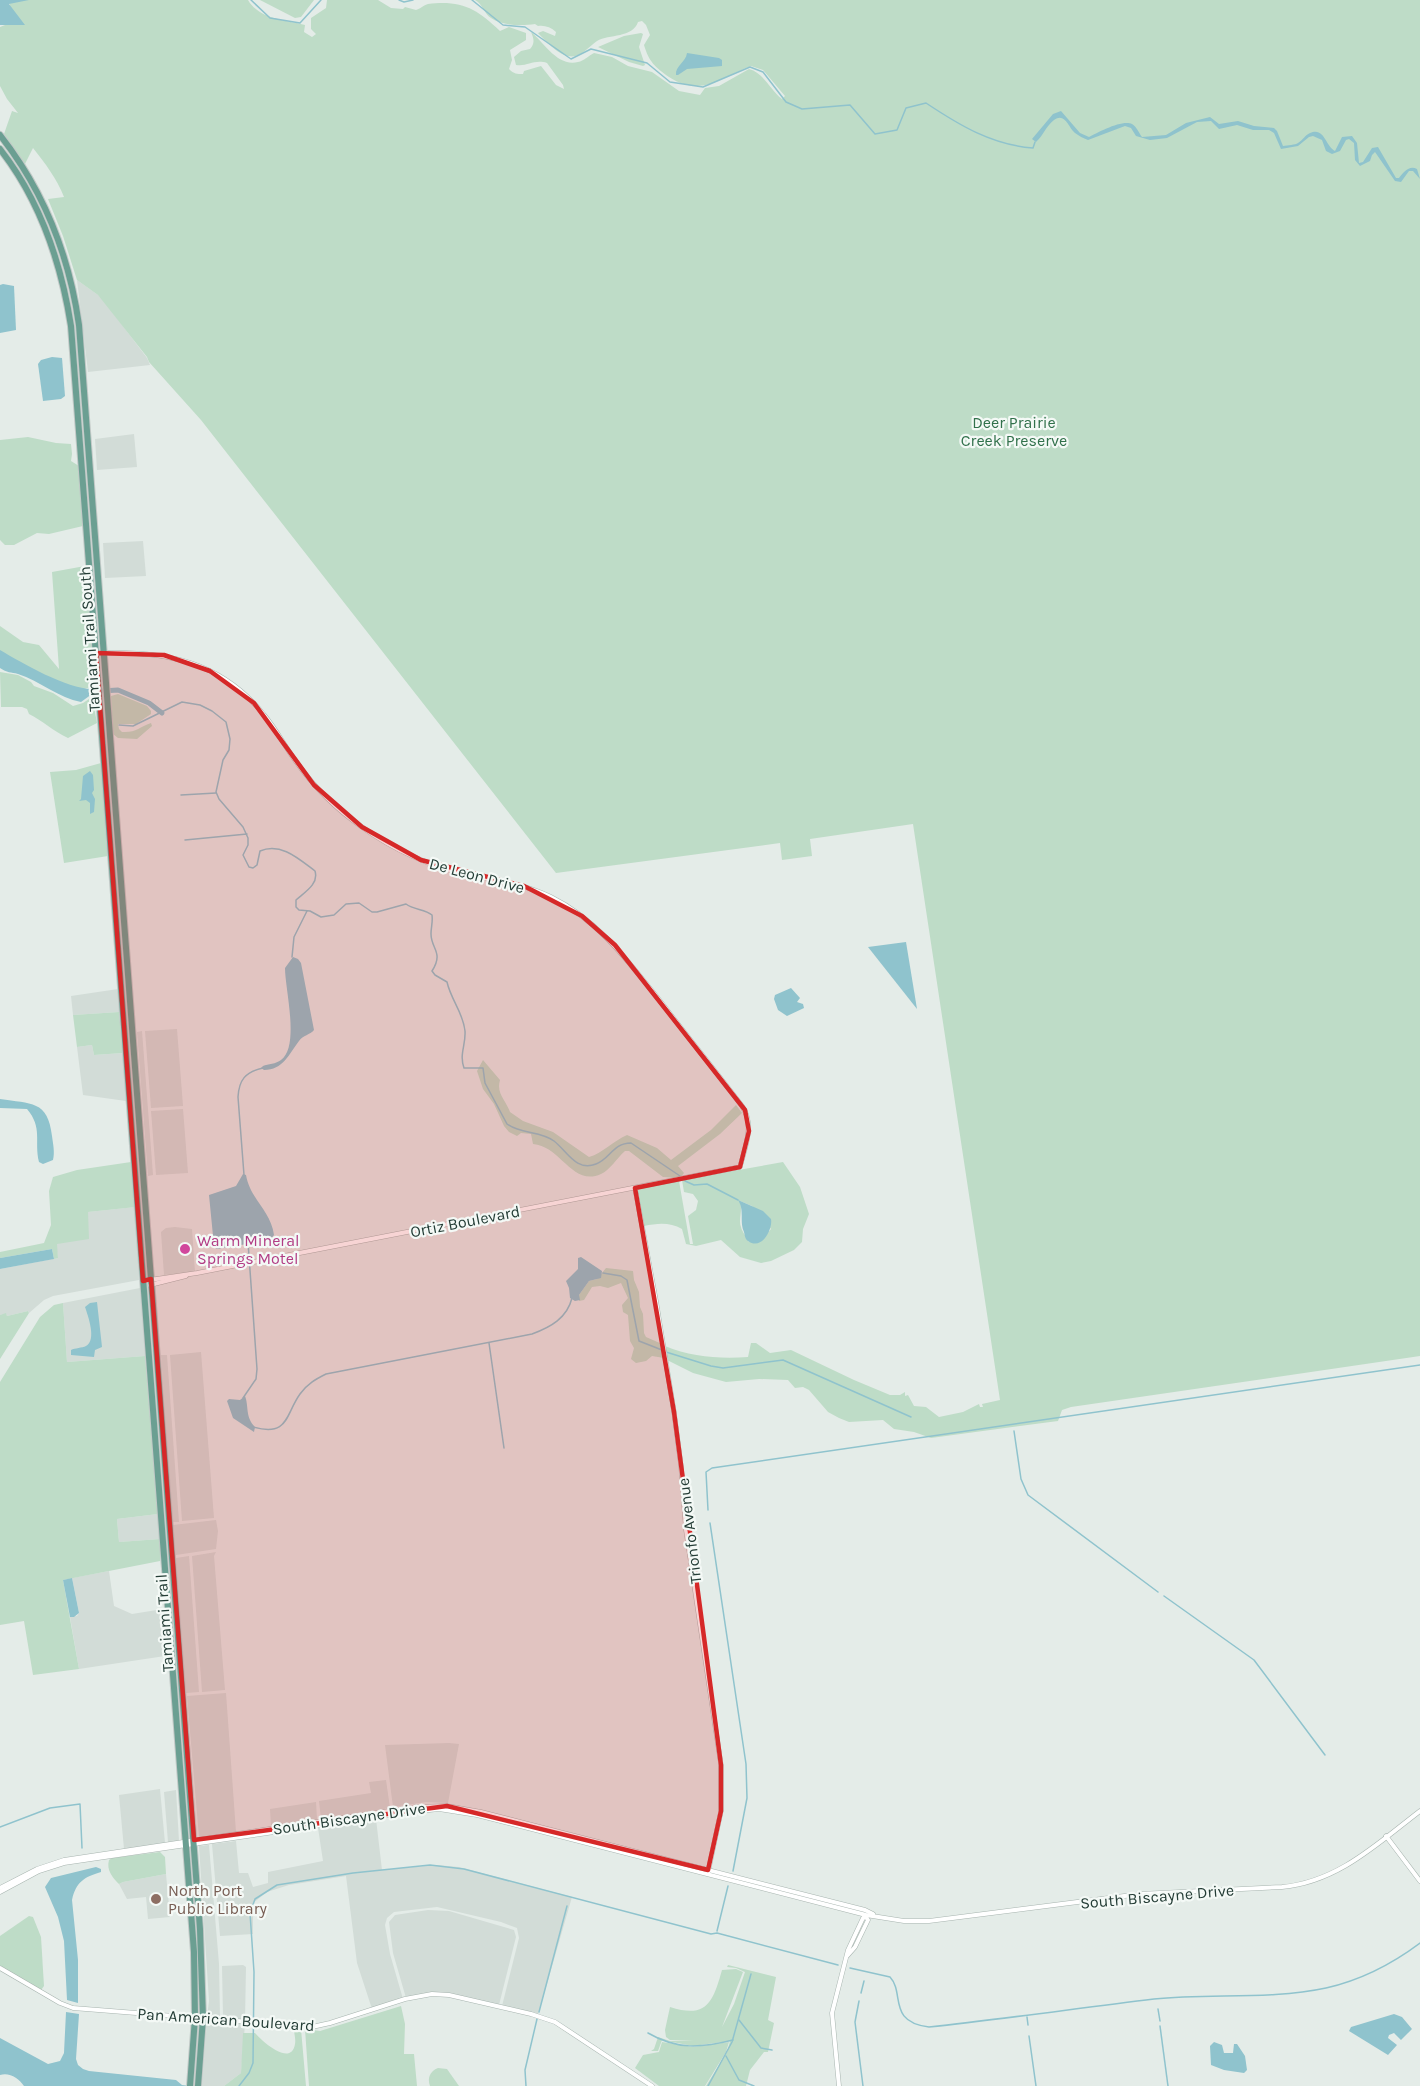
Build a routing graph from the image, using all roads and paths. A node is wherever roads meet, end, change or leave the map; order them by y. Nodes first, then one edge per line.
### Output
1 (0, 135) edge
2 (0, 149) edge
3 (104, 652) junction
4 (96, 653) junction
5 (142, 1158) joint
6 (134, 1159) joint
7 (740, 1167) joint
8 (635, 1188) junction
9 (152, 1282) junction
10 (143, 1283) junction
11 (1420, 1811) edge
12 (1386, 1836) junction
13 (194, 1842) junction
14 (186, 1844) junction
15 (708, 1872) junction
16 (1420, 1881) edge
17 (0, 1890) edge
18 (866, 1914) junction
19 (0, 1968) edge
20 (195, 2018) junction
21 (203, 2018) junction
22 (190, 2086) edge
23 (198, 2086) edge
24 (652, 2086) edge
25 (839, 2086) edge

1 - 3 main road, Tamiami Trail South
2 - 4 main road, Tamiami Trail South
3 - 4 street, De Leon Drive
3 - 5 main road, Tamiami Trail South
3 - 7 street, De Leon Drive
4 - 6 main road, Tamiami Trail South
5 - 9 main road, Tamiami Trail
6 - 10 main road, Tamiami Trail
7 - 8 street, Ortiz Boulevard
8 - 9 street, Ortiz Boulevard
8 - 15 street, Trionfo Avenue
9 - 10 street, Ortiz Boulevard
9 - 13 main road, Tamiami Trail
10 - 14 main road, Tamiami Trail
11 - 12 street, South Biscayne Drive
12 - 16 street
12 - 18 street, South Biscayne Drive
13 - 14 street, South Biscayne Drive
13 - 15 street, South Biscayne Drive
13 - 21 main road, Tamiami Trail
14 - 17 street, South Biscayne Drive
14 - 20 main road, Tamiami Trail
15 - 18 street, South Biscayne Drive
18 - 25 street
19 - 20 street, Pan American Boulevard
20 - 21 street, Pan American Boulevard
20 - 22 main road, Tamiami Trail
21 - 23 main road, Tamiami Trail
21 - 24 street, Pan American Boulevard

